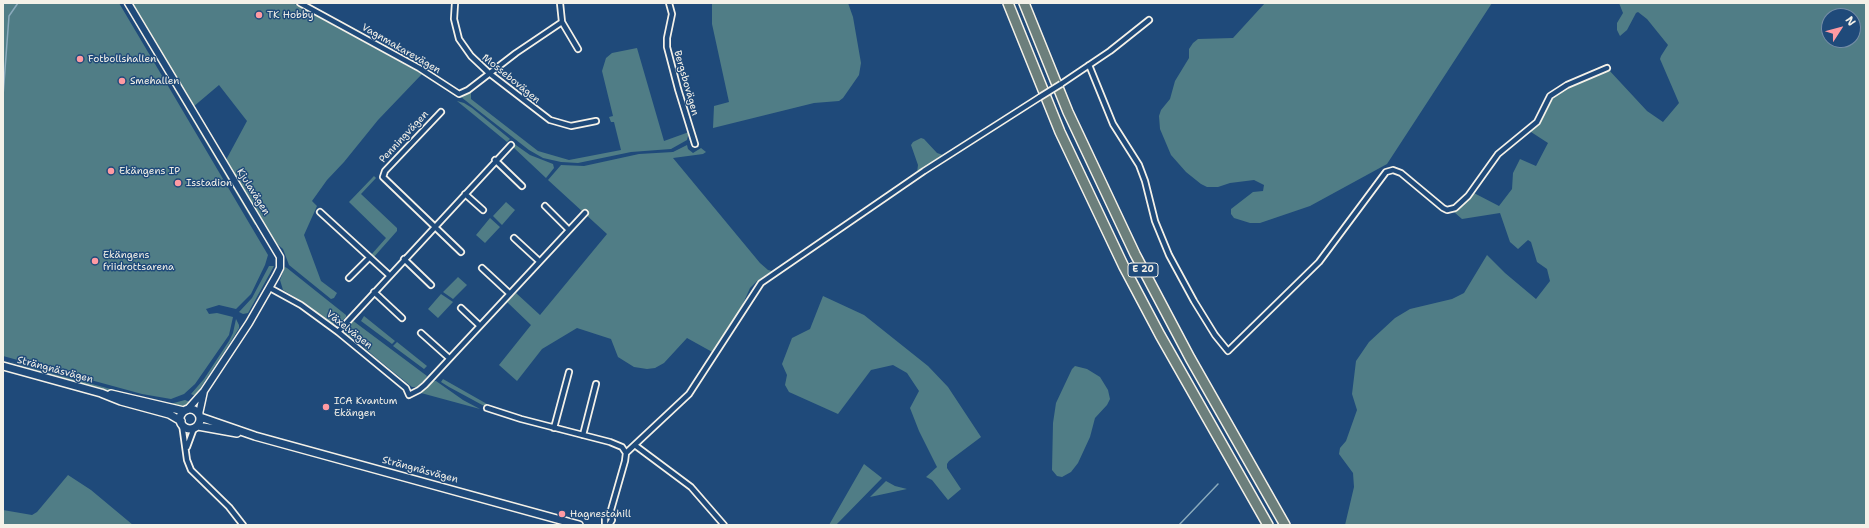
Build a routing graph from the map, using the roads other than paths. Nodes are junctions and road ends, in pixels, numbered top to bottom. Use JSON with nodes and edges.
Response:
{"nodes":[{"id":1,"x":128,"y":3,"type":"edge"},
{"id":2,"x":300,"y":3,"type":"edge"},
{"id":3,"x":455,"y":3,"type":"edge"},
{"id":4,"x":560,"y":3,"type":"edge"},
{"id":5,"x":669,"y":3,"type":"edge"},
{"id":6,"x":1008,"y":3,"type":"edge"},
{"id":7,"x":1024,"y":3,"type":"edge"},
{"id":8,"x":1148,"y":20,"type":"dead end"},
{"id":9,"x":562,"y":22,"type":"junction"},
{"id":10,"x":578,"y":50,"type":"dead end"},
{"id":11,"x":1089,"y":65,"type":"junction"},
{"id":12,"x":1607,"y":68,"type":"dead end"},
{"id":13,"x":489,"y":73,"type":"junction"},
{"id":14,"x":441,"y":112,"type":"dead end"},
{"id":15,"x":596,"y":121,"type":"dead end"},
{"id":16,"x":695,"y":144,"type":"dead end"},
{"id":17,"x":511,"y":145,"type":"dead end"},
{"id":18,"x":495,"y":160,"type":"junction"},
{"id":19,"x":522,"y":186,"type":"dead end"},
{"id":20,"x":465,"y":194,"type":"junction"},
{"id":21,"x":545,"y":206,"type":"dead end"},
{"id":22,"x":483,"y":210,"type":"dead end"},
{"id":23,"x":320,"y":212,"type":"dead end"},
{"id":24,"x":585,"y":213,"type":"dead end"},
{"id":25,"x":434,"y":226,"type":"junction"},
{"id":26,"x":568,"y":229,"type":"junction"},
{"id":27,"x":514,"y":238,"type":"dead end"},
{"id":28,"x":461,"y":252,"type":"dead end"},
{"id":29,"x":368,"y":258,"type":"junction"},
{"id":30,"x":404,"y":259,"type":"junction"},
{"id":31,"x":539,"y":261,"type":"junction"},
{"id":32,"x":482,"y":268,"type":"dead end"},
{"id":33,"x":388,"y":275,"type":"junction"},
{"id":34,"x":349,"y":278,"type":"dead end"},
{"id":35,"x":431,"y":285,"type":"dead end"},
{"id":36,"x":270,"y":288,"type":"junction"},
{"id":37,"x":374,"y":292,"type":"junction"},
{"id":38,"x":509,"y":293,"type":"junction"},
{"id":39,"x":461,"y":308,"type":"dead end"},
{"id":40,"x":402,"y":318,"type":"dead end"},
{"id":41,"x":479,"y":325,"type":"junction"},
{"id":42,"x":338,"y":332,"type":"junction"},
{"id":43,"x":421,"y":333,"type":"dead end"},
{"id":44,"x":449,"y":358,"type":"junction"},
{"id":45,"x":3,"y":366,"type":"edge"},
{"id":46,"x":569,"y":372,"type":"dead end"},
{"id":47,"x":596,"y":384,"type":"dead end"},
{"id":48,"x":204,"y":391,"type":"junction"},
{"id":49,"x":101,"y":393,"type":"junction"},
{"id":50,"x":487,"y":408,"type":"dead end"},
{"id":51,"x":186,"y":410,"type":"junction"},
{"id":52,"x":200,"y":416,"type":"junction"},
{"id":53,"x":181,"y":422,"type":"junction"},
{"id":54,"x":196,"y":427,"type":"junction"},
{"id":55,"x":554,"y":428,"type":"junction"},
{"id":56,"x":583,"y":435,"type":"junction"},
{"id":57,"x":255,"y":436,"type":"junction"},
{"id":58,"x":636,"y":446,"type":"junction"},
{"id":59,"x":186,"y":450,"type":"junction"},
{"id":60,"x":626,"y":453,"type":"junction"},
{"id":61,"x":611,"y":510,"type":"junction"},
{"id":62,"x":243,"y":525,"type":"edge"},
{"id":63,"x":579,"y":525,"type":"edge"},
{"id":64,"x":604,"y":525,"type":"edge"},
{"id":65,"x":609,"y":525,"type":"edge"},
{"id":66,"x":724,"y":525,"type":"edge"},
{"id":67,"x":1268,"y":525,"type":"edge"},
{"id":68,"x":1285,"y":525,"type":"edge"}],
"edges":[{"from":1,"to":36,"type":"street","name":"Kjulavägen"},
{"from":2,"to":13,"type":"street","name":"Vagnmakarevägen"},
{"from":3,"to":13,"type":"street","name":"Mossebovägen"},
{"from":4,"to":9,"type":"street"},
{"from":5,"to":16,"type":"street","name":"Bergsbovägen"},
{"from":6,"to":67,"type":"highway","number":"E 20"},
{"from":7,"to":68,"type":"highway","number":"E 20"},
{"from":8,"to":11,"type":"street"},
{"from":9,"to":10,"type":"street"},
{"from":9,"to":13,"type":"street","name":"Vagnmakarevägen"},
{"from":11,"to":12,"type":"street"},
{"from":11,"to":58,"type":"street","bridge":true},
{"from":13,"to":15,"type":"street","name":"Mossebovägen"},
{"from":14,"to":25,"type":"street","name":"Penningvägen"},
{"from":17,"to":18,"type":"street"},
{"from":18,"to":19,"type":"street"},
{"from":18,"to":20,"type":"street"},
{"from":20,"to":22,"type":"street"},
{"from":20,"to":25,"type":"street"},
{"from":21,"to":26,"type":"street"},
{"from":23,"to":29,"type":"street"},
{"from":24,"to":26,"type":"street"},
{"from":25,"to":28,"type":"street"},
{"from":25,"to":30,"type":"street"},
{"from":26,"to":31,"type":"street"},
{"from":27,"to":31,"type":"street"},
{"from":29,"to":33,"type":"street"},
{"from":29,"to":34,"type":"street"},
{"from":30,"to":33,"type":"street"},
{"from":30,"to":35,"type":"street"},
{"from":31,"to":38,"type":"street"},
{"from":32,"to":38,"type":"street"},
{"from":33,"to":37,"type":"street"},
{"from":36,"to":42,"type":"street","name":"Växelvägen"},
{"from":36,"to":48,"type":"street","name":"Kjulavägen"},
{"from":37,"to":40,"type":"street"},
{"from":37,"to":42,"type":"street"},
{"from":38,"to":41,"type":"street"},
{"from":39,"to":41,"type":"street"},
{"from":41,"to":44,"type":"street"},
{"from":42,"to":44,"type":"street","name":"Växelvägen"},
{"from":43,"to":44,"type":"street"},
{"from":45,"to":49,"type":"main road","name":"Strängnäsvägen"},
{"from":46,"to":55,"type":"street"},
{"from":47,"to":56,"type":"street"},
{"from":48,"to":51,"type":"street","name":"Kjulavägen"},
{"from":48,"to":52,"type":"street","name":"Kjulavägen"},
{"from":49,"to":51,"type":"main road","name":"Strängnäsvägen"},
{"from":49,"to":53,"type":"main road","name":"Strängnäsvägen"},
{"from":50,"to":55,"type":"street"},
{"from":51,"to":52,"type":"main road"},
{"from":51,"to":53,"type":"main road"},
{"from":52,"to":54,"type":"main road"},
{"from":52,"to":57,"type":"main road","name":"Strängnäsvägen"},
{"from":53,"to":54,"type":"main road"},
{"from":53,"to":59,"type":"street"},
{"from":54,"to":57,"type":"main road","name":"Strängnäsvägen"},
{"from":54,"to":59,"type":"street"},
{"from":55,"to":56,"type":"street"},
{"from":56,"to":60,"type":"street"},
{"from":57,"to":63,"type":"main road","name":"Strängnäsvägen"},
{"from":58,"to":60,"type":"street"},
{"from":58,"to":66,"type":"street"},
{"from":59,"to":62,"type":"street"},
{"from":60,"to":61,"type":"street"},
{"from":61,"to":64,"type":"street"},
{"from":61,"to":65,"type":"street"}]}
